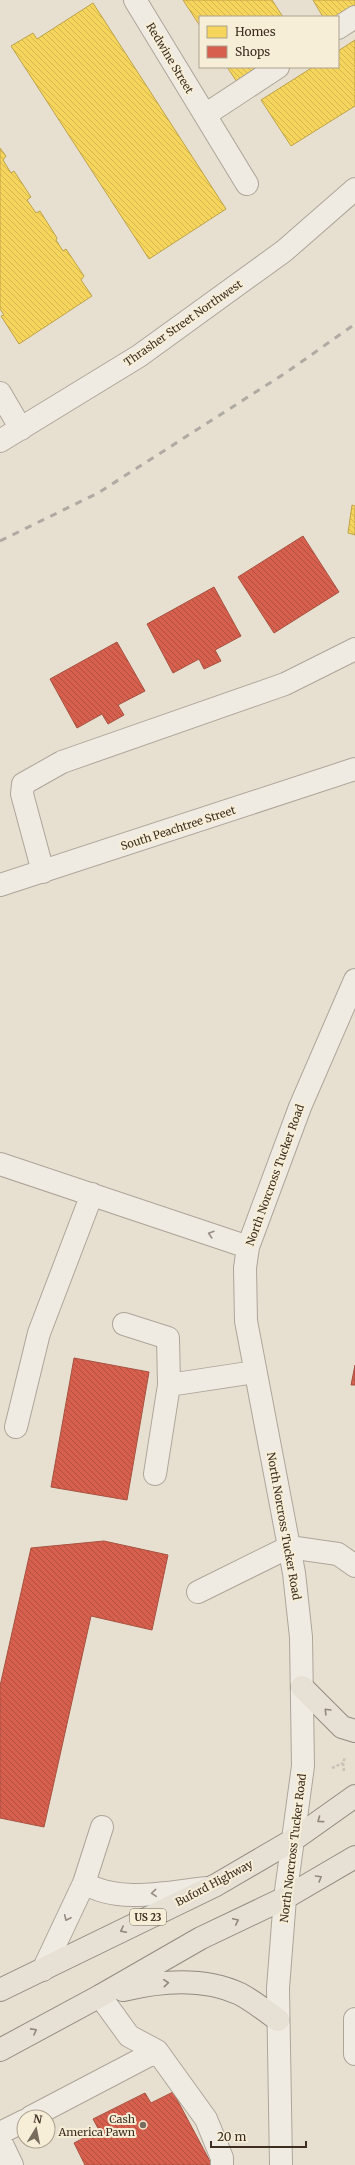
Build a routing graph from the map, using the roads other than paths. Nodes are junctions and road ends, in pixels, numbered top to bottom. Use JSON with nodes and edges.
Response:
{"nodes":[{"id":1,"x":135,"y":0,"type":"edge"},
{"id":2,"x":355,"y":17,"type":"edge"},
{"id":3,"x":339,"y":27,"type":"edge"},
{"id":4,"x":276,"y":68,"type":"edge"},
{"id":5,"x":205,"y":115,"type":"junction"},
{"id":6,"x":247,"y":184,"type":"dead end"},
{"id":7,"x":355,"y":189,"type":"edge"},
{"id":8,"x":0,"y":393,"type":"edge"},
{"id":9,"x":21,"y":429,"type":"junction"},
{"id":10,"x":0,"y":441,"type":"edge"},
{"id":11,"x":355,"y":649,"type":"edge"},
{"id":12,"x":355,"y":769,"type":"edge"},
{"id":13,"x":43,"y":872,"type":"junction"},
{"id":14,"x":0,"y":885,"type":"edge"},
{"id":15,"x":354,"y":984,"type":"edge"},
{"id":16,"x":0,"y":1164,"type":"edge"},
{"id":17,"x":92,"y":1194,"type":"junction"},
{"id":18,"x":248,"y":1247,"type":"junction"},
{"id":19,"x":124,"y":1324,"type":"dead end"},
{"id":20,"x":255,"y":1372,"type":"junction"},
{"id":21,"x":169,"y":1385,"type":"junction"},
{"id":22,"x":16,"y":1427,"type":"dead end"},
{"id":23,"x":155,"y":1474,"type":"dead end"},
{"id":24,"x":290,"y":1547,"type":"junction"},
{"id":25,"x":355,"y":1566,"type":"edge"},
{"id":26,"x":198,"y":1592,"type":"dead end"},
{"id":27,"x":302,"y":1687,"type":"junction"},
{"id":28,"x":355,"y":1731,"type":"edge"},
{"id":29,"x":355,"y":1796,"type":"edge"},
{"id":30,"x":102,"y":1827,"type":"dead end"},
{"id":31,"x":293,"y":1840,"type":"junction"},
{"id":32,"x":355,"y":1857,"type":"edge"},
{"id":33,"x":84,"y":1883,"type":"junction"},
{"id":34,"x":207,"y":1888,"type":"junction"},
{"id":35,"x":285,"y":1898,"type":"junction"},
{"id":36,"x":43,"y":1970,"type":"junction"},
{"id":37,"x":0,"y":1990,"type":"edge"},
{"id":38,"x":100,"y":1996,"type":"junction"},
{"id":39,"x":355,"y":2019,"type":"edge"},
{"id":40,"x":278,"y":2020,"type":"junction"},
{"id":41,"x":0,"y":2050,"type":"edge"},
{"id":42,"x":157,"y":2051,"type":"junction"},
{"id":43,"x":355,"y":2054,"type":"edge"},
{"id":44,"x":46,"y":2109,"type":"edge"},
{"id":45,"x":16,"y":2125,"type":"edge"},
{"id":46,"x":0,"y":2133,"type":"edge"},
{"id":47,"x":0,"y":2140,"type":"edge"},
{"id":48,"x":12,"y":2165,"type":"edge"},
{"id":49,"x":222,"y":2165,"type":"edge"},
{"id":50,"x":281,"y":2165,"type":"edge"}],
"edges":[{"from":1,"to":5,"type":"street","name":"Redwine Street"},
{"from":2,"to":3,"type":"street"},
{"from":4,"to":5,"type":"street"},
{"from":5,"to":6,"type":"street","name":"Redwine Street"},
{"from":7,"to":9,"type":"street","name":"Thrasher Street Northwest"},
{"from":8,"to":9,"type":"street"},
{"from":9,"to":10,"type":"street","name":"Thrasher Street Northwest"},
{"from":11,"to":13,"type":"street"},
{"from":12,"to":13,"type":"street","name":"South Peachtree Street"},
{"from":13,"to":14,"type":"street","name":"South Peachtree Street"},
{"from":15,"to":18,"type":"street","name":"North Norcross Tucker Road"},
{"from":16,"to":17,"type":"street"},
{"from":18,"to":17,"type":"street","one_way":true},
{"from":17,"to":22,"type":"street"},
{"from":18,"to":20,"type":"street","name":"North Norcross Tucker Road"},
{"from":19,"to":21,"type":"street"},
{"from":20,"to":21,"type":"street"},
{"from":20,"to":24,"type":"street","name":"North Norcross Tucker Road"},
{"from":21,"to":23,"type":"street"},
{"from":24,"to":25,"type":"street"},
{"from":24,"to":26,"type":"street"},
{"from":24,"to":27,"type":"street","name":"North Norcross Tucker Road"},
{"from":28,"to":27,"type":"main road","one_way":true},
{"from":27,"to":31,"type":"street","name":"North Norcross Tucker Road"},
{"from":29,"to":31,"type":"main road","name":"Buford Highway","number":"US 23","one_way":true},
{"from":30,"to":33,"type":"street"},
{"from":31,"to":34,"type":"main road","name":"Buford Highway","number":"US 23"},
{"from":31,"to":35,"type":"street","name":"North Norcross Tucker Road"},
{"from":35,"to":32,"type":"main road","one_way":true},
{"from":34,"to":33,"type":"street","one_way":true},
{"from":33,"to":36,"type":"street","one_way":true},
{"from":34,"to":36,"type":"main road","name":"Buford Highway","number":"US 23","one_way":true},
{"from":38,"to":35,"type":"main road","one_way":true},
{"from":35,"to":40,"type":"street","name":"North Norcross Tucker Road"},
{"from":36,"to":37,"type":"main road","name":"Buford Highway","number":"US 23"},
{"from":38,"to":40,"type":"main road","one_way":true},
{"from":41,"to":38,"type":"main road","one_way":true},
{"from":38,"to":42,"type":"street"},
{"from":39,"to":43,"type":"street"},
{"from":40,"to":50,"type":"street","name":"North Norcross Tucker Road"},
{"from":42,"to":44,"type":"street"},
{"from":42,"to":49,"type":"street"},
{"from":45,"to":46,"type":"street"},
{"from":47,"to":48,"type":"street"}]}
